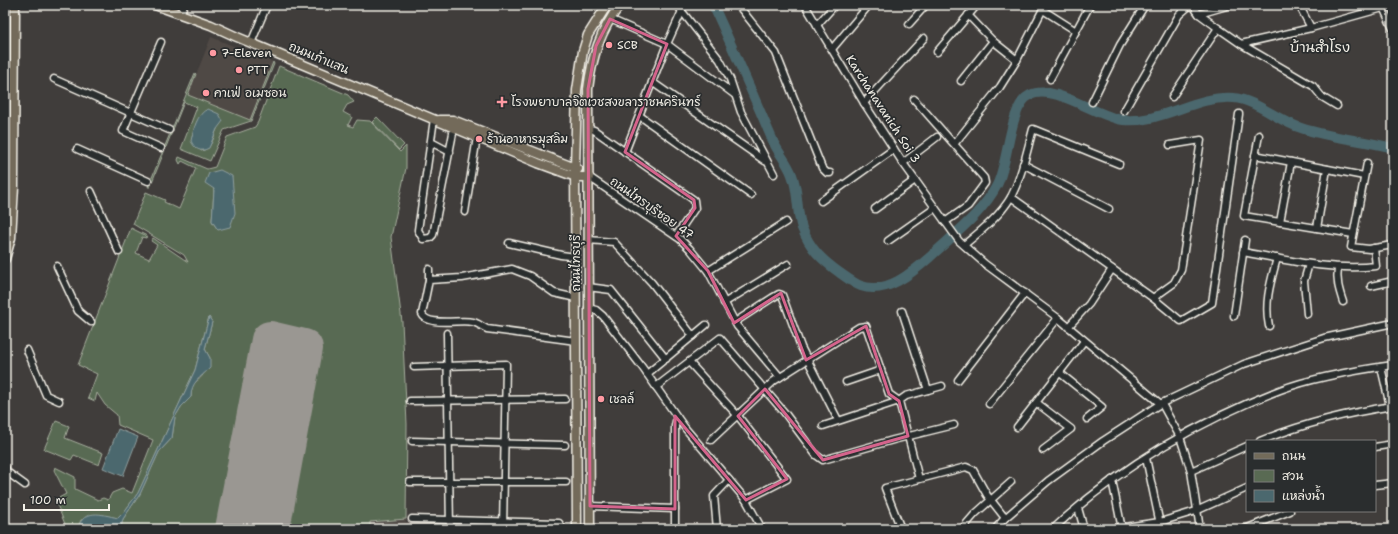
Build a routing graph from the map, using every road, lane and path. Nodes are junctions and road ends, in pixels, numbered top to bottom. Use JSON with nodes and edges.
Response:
{"nodes":[{"id":1,"x":15,"y":5,"type":"edge"},
{"id":2,"x":19,"y":5,"type":"edge"},
{"id":3,"x":155,"y":5,"type":"edge"},
{"id":4,"x":164,"y":5,"type":"edge"},
{"id":5,"x":184,"y":5,"type":"edge"},
{"id":6,"x":268,"y":5,"type":"edge"},
{"id":7,"x":607,"y":5,"type":"edge"},
{"id":8,"x":620,"y":5,"type":"edge"},
{"id":9,"x":677,"y":5,"type":"edge"},
{"id":10,"x":738,"y":5,"type":"edge"},
{"id":11,"x":805,"y":5,"type":"edge"},
{"id":12,"x":835,"y":5,"type":"edge"},
{"id":13,"x":868,"y":5,"type":"edge"},
{"id":14,"x":926,"y":5,"type":"edge"},
{"id":15,"x":977,"y":5,"type":"edge"},
{"id":16,"x":1090,"y":5,"type":"edge"},
{"id":17,"x":1146,"y":5,"type":"edge"},
{"id":18,"x":1196,"y":5,"type":"edge"},
{"id":19,"x":1230,"y":5,"type":"edge"},
{"id":20,"x":1299,"y":5,"type":"edge"},
{"id":21,"x":1382,"y":6,"type":"edge"},
{"id":22,"x":1044,"y":8,"type":"edge"},
{"id":23,"x":682,"y":11,"type":"junction"},
{"id":24,"x":177,"y":13,"type":"junction"},
{"id":25,"x":1198,"y":14,"type":"junction"},
{"id":26,"x":968,"y":15,"type":"junction"},
{"id":27,"x":610,"y":19,"type":"junction"},
{"id":28,"x":909,"y":24,"type":"dead end"},
{"id":29,"x":817,"y":25,"type":"junction"},
{"id":30,"x":1218,"y":28,"type":"junction"},
{"id":31,"x":1311,"y":28,"type":"junction"},
{"id":32,"x":1393,"y":29,"type":"edge"},
{"id":33,"x":1076,"y":31,"type":"junction"},
{"id":34,"x":924,"y":38,"type":"dead end"},
{"id":35,"x":993,"y":41,"type":"junction"},
{"id":36,"x":161,"y":42,"type":"dead end"},
{"id":37,"x":252,"y":43,"type":"junction"},
{"id":38,"x":667,"y":44,"type":"junction"},
{"id":39,"x":1241,"y":44,"type":"junction"},
{"id":40,"x":832,"y":49,"type":"junction"},
{"id":41,"x":937,"y":52,"type":"dead end"},
{"id":42,"x":1017,"y":60,"type":"junction"},
{"id":43,"x":54,"y":79,"type":"dead end"},
{"id":44,"x":1050,"y":79,"type":"dead end"},
{"id":45,"x":961,"y":81,"type":"dead end"},
{"id":46,"x":652,"y":82,"type":"junction"},
{"id":47,"x":735,"y":95,"type":"junction"},
{"id":48,"x":1172,"y":97,"type":"dead end"},
{"id":49,"x":914,"y":99,"type":"dead end"},
{"id":50,"x":15,"y":100,"type":"junction"},
{"id":51,"x":1092,"y":102,"type":"dead end"},
{"id":52,"x":864,"y":103,"type":"junction"},
{"id":53,"x":1337,"y":106,"type":"dead end"},
{"id":54,"x":1124,"y":111,"type":"dead end"},
{"id":55,"x":130,"y":112,"type":"junction"},
{"id":56,"x":1239,"y":114,"type":"dead end"},
{"id":57,"x":640,"y":116,"type":"junction"},
{"id":58,"x":434,"y":119,"type":"junction"},
{"id":59,"x":454,"y":128,"type":"junction"},
{"id":60,"x":588,"y":128,"type":"junction"},
{"id":61,"x":169,"y":130,"type":"dead end"},
{"id":62,"x":1259,"y":136,"type":"dead end"},
{"id":63,"x":477,"y":137,"type":"junction"},
{"id":64,"x":937,"y":137,"type":"dead end"},
{"id":65,"x":431,"y":142,"type":"junction"},
{"id":66,"x":954,"y":143,"type":"junction"},
{"id":67,"x":1170,"y":144,"type":"dead end"},
{"id":68,"x":161,"y":148,"type":"dead end"},
{"id":69,"x":77,"y":149,"type":"dead end"},
{"id":70,"x":894,"y":149,"type":"junction"},
{"id":71,"x":450,"y":152,"type":"junction"},
{"id":72,"x":625,"y":152,"type":"junction"},
{"id":73,"x":1255,"y":156,"type":"junction"},
{"id":74,"x":767,"y":162,"type":"junction"},
{"id":75,"x":1291,"y":162,"type":"junction"},
{"id":76,"x":903,"y":163,"type":"junction"},
{"id":77,"x":1367,"y":163,"type":"dead end"},
{"id":78,"x":1023,"y":164,"type":"junction"},
{"id":79,"x":1119,"y":164,"type":"dead end"},
{"id":80,"x":575,"y":167,"type":"junction"},
{"id":81,"x":1327,"y":169,"type":"junction"},
{"id":82,"x":830,"y":172,"type":"dead end"},
{"id":83,"x":774,"y":174,"type":"dead end"},
{"id":84,"x":1364,"y":176,"type":"junction"},
{"id":85,"x":576,"y":177,"type":"junction"},
{"id":86,"x":589,"y":177,"type":"junction"},
{"id":87,"x":915,"y":180,"type":"junction"},
{"id":88,"x":148,"y":181,"type":"dead end"},
{"id":89,"x":91,"y":191,"type":"dead end"},
{"id":90,"x":751,"y":195,"type":"dead end"},
{"id":91,"x":1011,"y":197,"type":"junction"},
{"id":92,"x":821,"y":201,"type":"dead end"},
{"id":93,"x":935,"y":208,"type":"junction"},
{"id":94,"x":875,"y":209,"type":"dead end"},
{"id":95,"x":1109,"y":209,"type":"dead end"},
{"id":96,"x":465,"y":212,"type":"dead end"},
{"id":97,"x":786,"y":222,"type":"dead end"},
{"id":98,"x":945,"y":222,"type":"junction"},
{"id":99,"x":1280,"y":222,"type":"junction"},
{"id":100,"x":1317,"y":228,"type":"junction"},
{"id":101,"x":1353,"y":234,"type":"junction"},
{"id":102,"x":676,"y":236,"type":"junction"},
{"id":103,"x":588,"y":240,"type":"junction"},
{"id":104,"x":1245,"y":240,"type":"dead end"},
{"id":105,"x":888,"y":241,"type":"dead end"},
{"id":106,"x":509,"y":243,"type":"dead end"},
{"id":107,"x":961,"y":243,"type":"junction"},
{"id":108,"x":1393,"y":245,"type":"edge"},
{"id":109,"x":1374,"y":248,"type":"junction"},
{"id":110,"x":119,"y":252,"type":"dead end"},
{"id":111,"x":1243,"y":252,"type":"junction"},
{"id":112,"x":576,"y":257,"type":"junction"},
{"id":113,"x":1277,"y":258,"type":"junction"},
{"id":114,"x":5,"y":259,"type":"edge"},
{"id":115,"x":788,"y":264,"type":"dead end"},
{"id":116,"x":1309,"y":264,"type":"junction"},
{"id":117,"x":57,"y":266,"type":"dead end"},
{"id":118,"x":1338,"y":268,"type":"junction"},
{"id":119,"x":429,"y":269,"type":"dead end"},
{"id":120,"x":1112,"y":269,"type":"junction"},
{"id":121,"x":708,"y":271,"type":"junction"},
{"id":122,"x":429,"y":280,"type":"junction"},
{"id":123,"x":1393,"y":281,"type":"edge"},
{"id":124,"x":1371,"y":286,"type":"dead end"},
{"id":125,"x":588,"y":287,"type":"junction"},
{"id":126,"x":1025,"y":293,"type":"junction"},
{"id":127,"x":576,"y":298,"type":"junction"},
{"id":128,"x":1153,"y":298,"type":"junction"},
{"id":129,"x":1343,"y":302,"type":"dead end"},
{"id":130,"x":724,"y":303,"type":"junction"},
{"id":131,"x":588,"y":308,"type":"junction"},
{"id":132,"x":902,"y":311,"type":"dead end"},
{"id":133,"x":1307,"y":314,"type":"dead end"},
{"id":134,"x":1234,"y":316,"type":"dead end"},
{"id":135,"x":1058,"y":318,"type":"junction"},
{"id":136,"x":91,"y":322,"type":"dead end"},
{"id":137,"x":735,"y":322,"type":"junction"},
{"id":138,"x":1393,"y":323,"type":"edge"},
{"id":139,"x":706,"y":325,"type":"dead end"},
{"id":140,"x":1269,"y":326,"type":"dead end"},
{"id":141,"x":1068,"y":327,"type":"junction"},
{"id":142,"x":447,"y":333,"type":"dead end"},
{"id":143,"x":692,"y":336,"type":"junction"},
{"id":144,"x":576,"y":341,"type":"junction"},
{"id":145,"x":1084,"y":341,"type":"junction"},
{"id":146,"x":27,"y":350,"type":"dead end"},
{"id":147,"x":666,"y":359,"type":"junction"},
{"id":148,"x":806,"y":360,"type":"junction"},
{"id":149,"x":689,"y":362,"type":"junction"},
{"id":150,"x":448,"y":365,"type":"junction"},
{"id":151,"x":1393,"y":365,"type":"edge"},
{"id":152,"x":414,"y":367,"type":"dead end"},
{"id":153,"x":1381,"y":367,"type":"junction"},
{"id":154,"x":881,"y":370,"type":"junction"},
{"id":155,"x":1060,"y":373,"type":"junction"},
{"id":156,"x":647,"y":374,"type":"junction"},
{"id":157,"x":780,"y":377,"type":"junction"},
{"id":158,"x":958,"y":380,"type":"dead end"},
{"id":159,"x":846,"y":382,"type":"dead end"},
{"id":160,"x":942,"y":386,"type":"dead end"},
{"id":161,"x":656,"y":387,"type":"junction"},
{"id":162,"x":765,"y":389,"type":"junction"},
{"id":163,"x":928,"y":390,"type":"junction"},
{"id":164,"x":565,"y":400,"type":"dead end"},
{"id":165,"x":899,"y":400,"type":"junction"},
{"id":166,"x":59,"y":401,"type":"dead end"},
{"id":167,"x":410,"y":401,"type":"dead end"},
{"id":168,"x":449,"y":401,"type":"junction"},
{"id":169,"x":505,"y":401,"type":"junction"},
{"id":170,"x":1036,"y":403,"type":"junction"},
{"id":171,"x":989,"y":404,"type":"dead end"},
{"id":172,"x":1160,"y":404,"type":"junction"},
{"id":173,"x":1392,"y":406,"type":"edge"},
{"id":174,"x":738,"y":416,"type":"junction"},
{"id":175,"x":678,"y":417,"type":"junction"},
{"id":176,"x":1088,"y":418,"type":"dead end"},
{"id":177,"x":838,"y":420,"type":"junction"},
{"id":178,"x":954,"y":425,"type":"dead end"},
{"id":179,"x":823,"y":426,"type":"dead end"},
{"id":180,"x":1017,"y":427,"type":"dead end"},
{"id":181,"x":908,"y":436,"type":"junction"},
{"id":182,"x":1180,"y":437,"type":"junction"},
{"id":183,"x":711,"y":440,"type":"dead end"},
{"id":184,"x":1263,"y":440,"type":"edge"},
{"id":185,"x":412,"y":441,"type":"dead end"},
{"id":186,"x":450,"y":442,"type":"junction"},
{"id":187,"x":504,"y":444,"type":"junction"},
{"id":188,"x":1393,"y":444,"type":"edge"},
{"id":189,"x":565,"y":445,"type":"dead end"},
{"id":190,"x":1246,"y":446,"type":"edge"},
{"id":191,"x":1376,"y":447,"type":"edge"},
{"id":192,"x":1044,"y":450,"type":"dead end"},
{"id":193,"x":1146,"y":458,"type":"junction"},
{"id":194,"x":5,"y":467,"type":"edge"},
{"id":195,"x":1191,"y":471,"type":"junction"},
{"id":196,"x":919,"y":479,"type":"junction"},
{"id":197,"x":729,"y":480,"type":"junction"},
{"id":198,"x":1112,"y":480,"type":"junction"},
{"id":199,"x":450,"y":481,"type":"junction"},
{"id":200,"x":410,"y":482,"type":"dead end"},
{"id":201,"x":504,"y":482,"type":"junction"},
{"id":202,"x":566,"y":482,"type":"dead end"},
{"id":203,"x":1011,"y":482,"type":"dead end"},
{"id":204,"x":1393,"y":483,"type":"edge"},
{"id":205,"x":25,"y":485,"type":"dead end"},
{"id":206,"x":1376,"y":485,"type":"edge"},
{"id":207,"x":1246,"y":488,"type":"edge"},
{"id":208,"x":746,"y":500,"type":"junction"},
{"id":209,"x":991,"y":500,"type":"junction"},
{"id":210,"x":590,"y":506,"type":"junction"},
{"id":211,"x":1078,"y":508,"type":"junction"},
{"id":212,"x":675,"y":509,"type":"junction"},
{"id":213,"x":1196,"y":512,"type":"junction"},
{"id":214,"x":1288,"y":512,"type":"edge"},
{"id":215,"x":1005,"y":518,"type":"junction"},
{"id":216,"x":412,"y":519,"type":"dead end"},
{"id":217,"x":450,"y":521,"type":"junction"},
{"id":218,"x":503,"y":526,"type":"edge"},
{"id":219,"x":1160,"y":526,"type":"edge"},
{"id":220,"x":1122,"y":528,"type":"edge"},
{"id":221,"x":450,"y":529,"type":"edge"},
{"id":222,"x":563,"y":529,"type":"edge"},
{"id":223,"x":577,"y":529,"type":"edge"},
{"id":224,"x":590,"y":529,"type":"edge"},
{"id":225,"x":675,"y":529,"type":"edge"},
{"id":226,"x":717,"y":529,"type":"edge"},
{"id":227,"x":762,"y":529,"type":"edge"},
{"id":228,"x":901,"y":529,"type":"edge"},
{"id":229,"x":962,"y":529,"type":"edge"},
{"id":230,"x":995,"y":529,"type":"edge"},
{"id":231,"x":1053,"y":529,"type":"edge"},
{"id":232,"x":1084,"y":529,"type":"edge"},
{"id":233,"x":1111,"y":529,"type":"edge"},
{"id":234,"x":1200,"y":529,"type":"edge"},
{"id":235,"x":1245,"y":529,"type":"edge"}],
"edges":[{"from":1,"to":50,"type":"main road"},
{"from":2,"to":50,"type":"main road"},
{"from":3,"to":24,"type":"main road","name":"ถนนเก้าแสน"},
{"from":4,"to":24,"type":"main road","name":"ถนนเก้าแสน"},
{"from":5,"to":24,"type":"street"},
{"from":6,"to":37,"type":"street"},
{"from":7,"to":80,"type":"main road","name":"ถนนไทรบุรี"},
{"from":8,"to":27,"type":"main road","name":"ถนนไทรบุรี"},
{"from":9,"to":23,"type":"street"},
{"from":10,"to":82,"type":"street"},
{"from":11,"to":29,"type":"street","name":"Karchanavanich Soi 3"},
{"from":12,"to":29,"type":"street"},
{"from":13,"to":40,"type":"street"},
{"from":14,"to":28,"type":"street"},
{"from":15,"to":26,"type":"street"},
{"from":16,"to":33,"type":"street"},
{"from":17,"to":51,"type":"street"},
{"from":18,"to":25,"type":"street"},
{"from":18,"to":54,"type":"street"},
{"from":19,"to":25,"type":"street"},
{"from":20,"to":31,"type":"street"},
{"from":21,"to":31,"type":"street"},
{"from":21,"to":32,"type":"street"},
{"from":22,"to":33,"type":"street"},
{"from":22,"to":42,"type":"street"},
{"from":23,"to":38,"type":"street"},
{"from":23,"to":47,"type":"street"},
{"from":24,"to":37,"type":"main road","name":"ถนนเก้าแสน"},
{"from":25,"to":30,"type":"street"},
{"from":26,"to":35,"type":"street"},
{"from":26,"to":41,"type":"street"},
{"from":27,"to":38,"type":"street"},
{"from":27,"to":60,"type":"main road","name":"ถนนไทรบุรี"},
{"from":29,"to":40,"type":"street","name":"Karchanavanich Soi 3"},
{"from":30,"to":39,"type":"street"},
{"from":30,"to":48,"type":"street"},
{"from":31,"to":39,"type":"street"},
{"from":33,"to":44,"type":"street"},
{"from":34,"to":52,"type":"street"},
{"from":35,"to":42,"type":"street"},
{"from":35,"to":45,"type":"street"},
{"from":36,"to":55,"type":"street"},
{"from":37,"to":58,"type":"main road","name":"ถนนเก้าแสน"},
{"from":38,"to":46,"type":"street"},
{"from":38,"to":47,"type":"street"},
{"from":39,"to":53,"type":"street"},
{"from":40,"to":52,"type":"street","name":"Karchanavanich Soi 3"},
{"from":42,"to":66,"type":"street"},
{"from":43,"to":55,"type":"street"},
{"from":46,"to":57,"type":"street"},
{"from":46,"to":74,"type":"street"},
{"from":47,"to":74,"type":"street"},
{"from":49,"to":66,"type":"street"},
{"from":50,"to":114,"type":"main road"},
{"from":52,"to":70,"type":"street","name":"Karchanavanich Soi 3"},
{"from":55,"to":61,"type":"street"},
{"from":55,"to":68,"type":"street"},
{"from":56,"to":128,"type":"street"},
{"from":57,"to":72,"type":"street"},
{"from":57,"to":90,"type":"street"},
{"from":58,"to":59,"type":"main road","name":"ถนนเก้าแสน"},
{"from":58,"to":65,"type":"street"},
{"from":58,"to":80,"type":"main road","name":"ถนนเก้าแสน"},
{"from":59,"to":63,"type":"main road","name":"ถนนเก้าแสน"},
{"from":59,"to":71,"type":"street"},
{"from":60,"to":72,"type":"street"},
{"from":60,"to":86,"type":"main road","name":"ถนนไทรบุรี"},
{"from":62,"to":73,"type":"street"},
{"from":63,"to":85,"type":"main road","name":"ถนนเก้าแสน"},
{"from":63,"to":96,"type":"street"},
{"from":64,"to":76,"type":"street"},
{"from":65,"to":71,"type":"street"},
{"from":65,"to":71,"type":"street"},
{"from":66,"to":98,"type":"street"},
{"from":67,"to":128,"type":"street"},
{"from":69,"to":88,"type":"street"},
{"from":70,"to":76,"type":"street","name":"Karchanavanich Soi 3"},
{"from":70,"to":92,"type":"street"},
{"from":72,"to":102,"type":"street"},
{"from":73,"to":75,"type":"street"},
{"from":73,"to":99,"type":"street"},
{"from":74,"to":83,"type":"street"},
{"from":75,"to":81,"type":"street"},
{"from":75,"to":99,"type":"street"},
{"from":76,"to":87,"type":"street","name":"Karchanavanich Soi 3"},
{"from":77,"to":84,"type":"street"},
{"from":78,"to":79,"type":"street"},
{"from":78,"to":91,"type":"street"},
{"from":78,"to":95,"type":"street"},
{"from":80,"to":85,"type":"main road","name":"ถนนไทรบุรี"},
{"from":80,"to":86,"type":"main road","name":"ถนนเก้าแสน"},
{"from":81,"to":84,"type":"street"},
{"from":81,"to":100,"type":"street"},
{"from":84,"to":101,"type":"street"},
{"from":85,"to":86,"type":"main road"},
{"from":85,"to":112,"type":"main road","name":"ถนนไทรบุรี"},
{"from":86,"to":102,"type":"street","name":"ถนนไทรบุรีซอย 47"},
{"from":86,"to":103,"type":"main road","name":"ถนนไทรบุรี"},
{"from":87,"to":93,"type":"street","name":"Karchanavanich Soi 3"},
{"from":87,"to":94,"type":"street"},
{"from":89,"to":110,"type":"street"},
{"from":91,"to":107,"type":"street"},
{"from":91,"to":120,"type":"street"},
{"from":93,"to":98,"type":"street","name":"Karchanavanich Soi 3"},
{"from":93,"to":105,"type":"street"},
{"from":97,"to":121,"type":"street"},
{"from":98,"to":107,"type":"street","name":"Karchanavanich Soi 3"},
{"from":99,"to":100,"type":"street"},
{"from":100,"to":101,"type":"street"},
{"from":101,"to":109,"type":"street"},
{"from":102,"to":121,"type":"street","name":"ถนนไทรบุรีซอย 47"},
{"from":103,"to":125,"type":"main road","name":"ถนนไทรบุรี"},
{"from":103,"to":143,"type":"street"},
{"from":104,"to":111,"type":"street"},
{"from":106,"to":112,"type":"street"},
{"from":107,"to":126,"type":"street","name":"Karchanavanich Soi 3"},
{"from":108,"to":109,"type":"street"},
{"from":109,"to":118,"type":"street"},
{"from":111,"to":113,"type":"street"},
{"from":111,"to":134,"type":"street"},
{"from":112,"to":127,"type":"main road","name":"ถนนไทรบุรี"},
{"from":113,"to":116,"type":"street"},
{"from":113,"to":140,"type":"street"},
{"from":115,"to":130,"type":"street"},
{"from":116,"to":118,"type":"street"},
{"from":116,"to":133,"type":"street"},
{"from":117,"to":136,"type":"street"},
{"from":118,"to":129,"type":"street"},
{"from":119,"to":122,"type":"street"},
{"from":120,"to":128,"type":"street"},
{"from":120,"to":141,"type":"street"},
{"from":121,"to":130,"type":"street","name":"ถนนไทรบุรีซอย 47"},
{"from":122,"to":127,"type":"street"},
{"from":122,"to":144,"type":"street"},
{"from":123,"to":124,"type":"street"},
{"from":125,"to":131,"type":"main road","name":"ถนนไทรบุรี"},
{"from":125,"to":147,"type":"street"},
{"from":126,"to":135,"type":"street","name":"Karchanavanich Soi 3"},
{"from":126,"to":158,"type":"street"},
{"from":127,"to":144,"type":"main road","name":"ถนนไทรบุรี"},
{"from":130,"to":137,"type":"street","name":"ถนนไทรบุรีซอย 47"},
{"from":131,"to":156,"type":"street"},
{"from":131,"to":210,"type":"main road","name":"ถนนไทรบุรี"},
{"from":132,"to":163,"type":"street"},
{"from":135,"to":141,"type":"street","name":"Karchanavanich Soi 3"},
{"from":135,"to":171,"type":"street"},
{"from":137,"to":148,"type":"street"},
{"from":137,"to":157,"type":"street","name":"ถนนไทรบุรีซอย 47"},
{"from":138,"to":172,"type":"street"},
{"from":139,"to":143,"type":"street"},
{"from":141,"to":145,"type":"street","name":"Karchanavanich Soi 3"},
{"from":142,"to":150,"type":"street"},
{"from":143,"to":147,"type":"street"},
{"from":144,"to":223,"type":"main road","name":"ถนนไทรบุรี"},
{"from":145,"to":155,"type":"street"},
{"from":145,"to":172,"type":"street","name":"Karchanavanich Soi 3"},
{"from":146,"to":166,"type":"street"},
{"from":147,"to":156,"type":"street"},
{"from":148,"to":154,"type":"street"},
{"from":148,"to":157,"type":"street"},
{"from":148,"to":177,"type":"street"},
{"from":149,"to":161,"type":"street"},
{"from":149,"to":162,"type":"street"},
{"from":149,"to":174,"type":"street"},
{"from":150,"to":152,"type":"street"},
{"from":150,"to":168,"type":"street"},
{"from":150,"to":169,"type":"street"},
{"from":151,"to":153,"type":"street"},
{"from":153,"to":173,"type":"street"},
{"from":153,"to":182,"type":"street"},
{"from":154,"to":159,"type":"street"},
{"from":154,"to":165,"type":"street"},
{"from":155,"to":170,"type":"street"},
{"from":155,"to":176,"type":"street"},
{"from":156,"to":161,"type":"street"},
{"from":157,"to":162,"type":"street"},
{"from":160,"to":163,"type":"street"},
{"from":161,"to":175,"type":"street"},
{"from":162,"to":174,"type":"street"},
{"from":162,"to":181,"type":"street"},
{"from":163,"to":165,"type":"street"},
{"from":164,"to":169,"type":"street"},
{"from":165,"to":177,"type":"street"},
{"from":165,"to":181,"type":"street"},
{"from":167,"to":168,"type":"street"},
{"from":168,"to":169,"type":"street"},
{"from":168,"to":186,"type":"street"},
{"from":169,"to":187,"type":"street"},
{"from":170,"to":180,"type":"street"},
{"from":170,"to":192,"type":"street"},
{"from":172,"to":182,"type":"street","name":"Karchanavanich Soi 3"},
{"from":172,"to":215,"type":"street"},
{"from":173,"to":184,"type":"street"},
{"from":174,"to":183,"type":"street"},
{"from":174,"to":208,"type":"street"},
{"from":175,"to":197,"type":"street"},
{"from":175,"to":212,"type":"street"},
{"from":177,"to":179,"type":"street"},
{"from":178,"to":181,"type":"street"},
{"from":181,"to":196,"type":"street"},
{"from":182,"to":193,"type":"street"},
{"from":182,"to":195,"type":"street","name":"Karchanavanich Soi 3"},
{"from":185,"to":186,"type":"street"},
{"from":186,"to":187,"type":"street"},
{"from":186,"to":199,"type":"street"},
{"from":187,"to":189,"type":"street"},
{"from":187,"to":201,"type":"street"},
{"from":188,"to":191,"type":"street"},
{"from":190,"to":195,"type":"street"},
{"from":193,"to":198,"type":"street"},
{"from":193,"to":219,"type":"street"},
{"from":194,"to":205,"type":"street"},
{"from":195,"to":213,"type":"street","name":"Karchanavanich Soi 3"},
{"from":196,"to":209,"type":"street"},
{"from":196,"to":228,"type":"street"},
{"from":197,"to":208,"type":"street"},
{"from":197,"to":226,"type":"street"},
{"from":198,"to":211,"type":"street"},
{"from":198,"to":220,"type":"street"},
{"from":199,"to":200,"type":"street"},
{"from":199,"to":201,"type":"street"},
{"from":199,"to":217,"type":"street"},
{"from":201,"to":202,"type":"street"},
{"from":201,"to":218,"type":"street"},
{"from":203,"to":209,"type":"street"},
{"from":204,"to":206,"type":"street"},
{"from":207,"to":213,"type":"street"},
{"from":208,"to":227,"type":"street"},
{"from":209,"to":215,"type":"street"},
{"from":209,"to":229,"type":"street"},
{"from":210,"to":212,"type":"street"},
{"from":210,"to":224,"type":"main road","name":"ถนนไทรบุรี"},
{"from":211,"to":231,"type":"street"},
{"from":211,"to":232,"type":"street"},
{"from":212,"to":225,"type":"street"},
{"from":213,"to":219,"type":"street"},
{"from":213,"to":234,"type":"street","name":"Karchanavanich Soi 3"},
{"from":214,"to":235,"type":"street"},
{"from":215,"to":230,"type":"street"},
{"from":216,"to":217,"type":"street"},
{"from":217,"to":218,"type":"street"},
{"from":217,"to":221,"type":"street"},
{"from":218,"to":222,"type":"street"},
{"from":219,"to":220,"type":"street"},
{"from":220,"to":233,"type":"street"}]}
